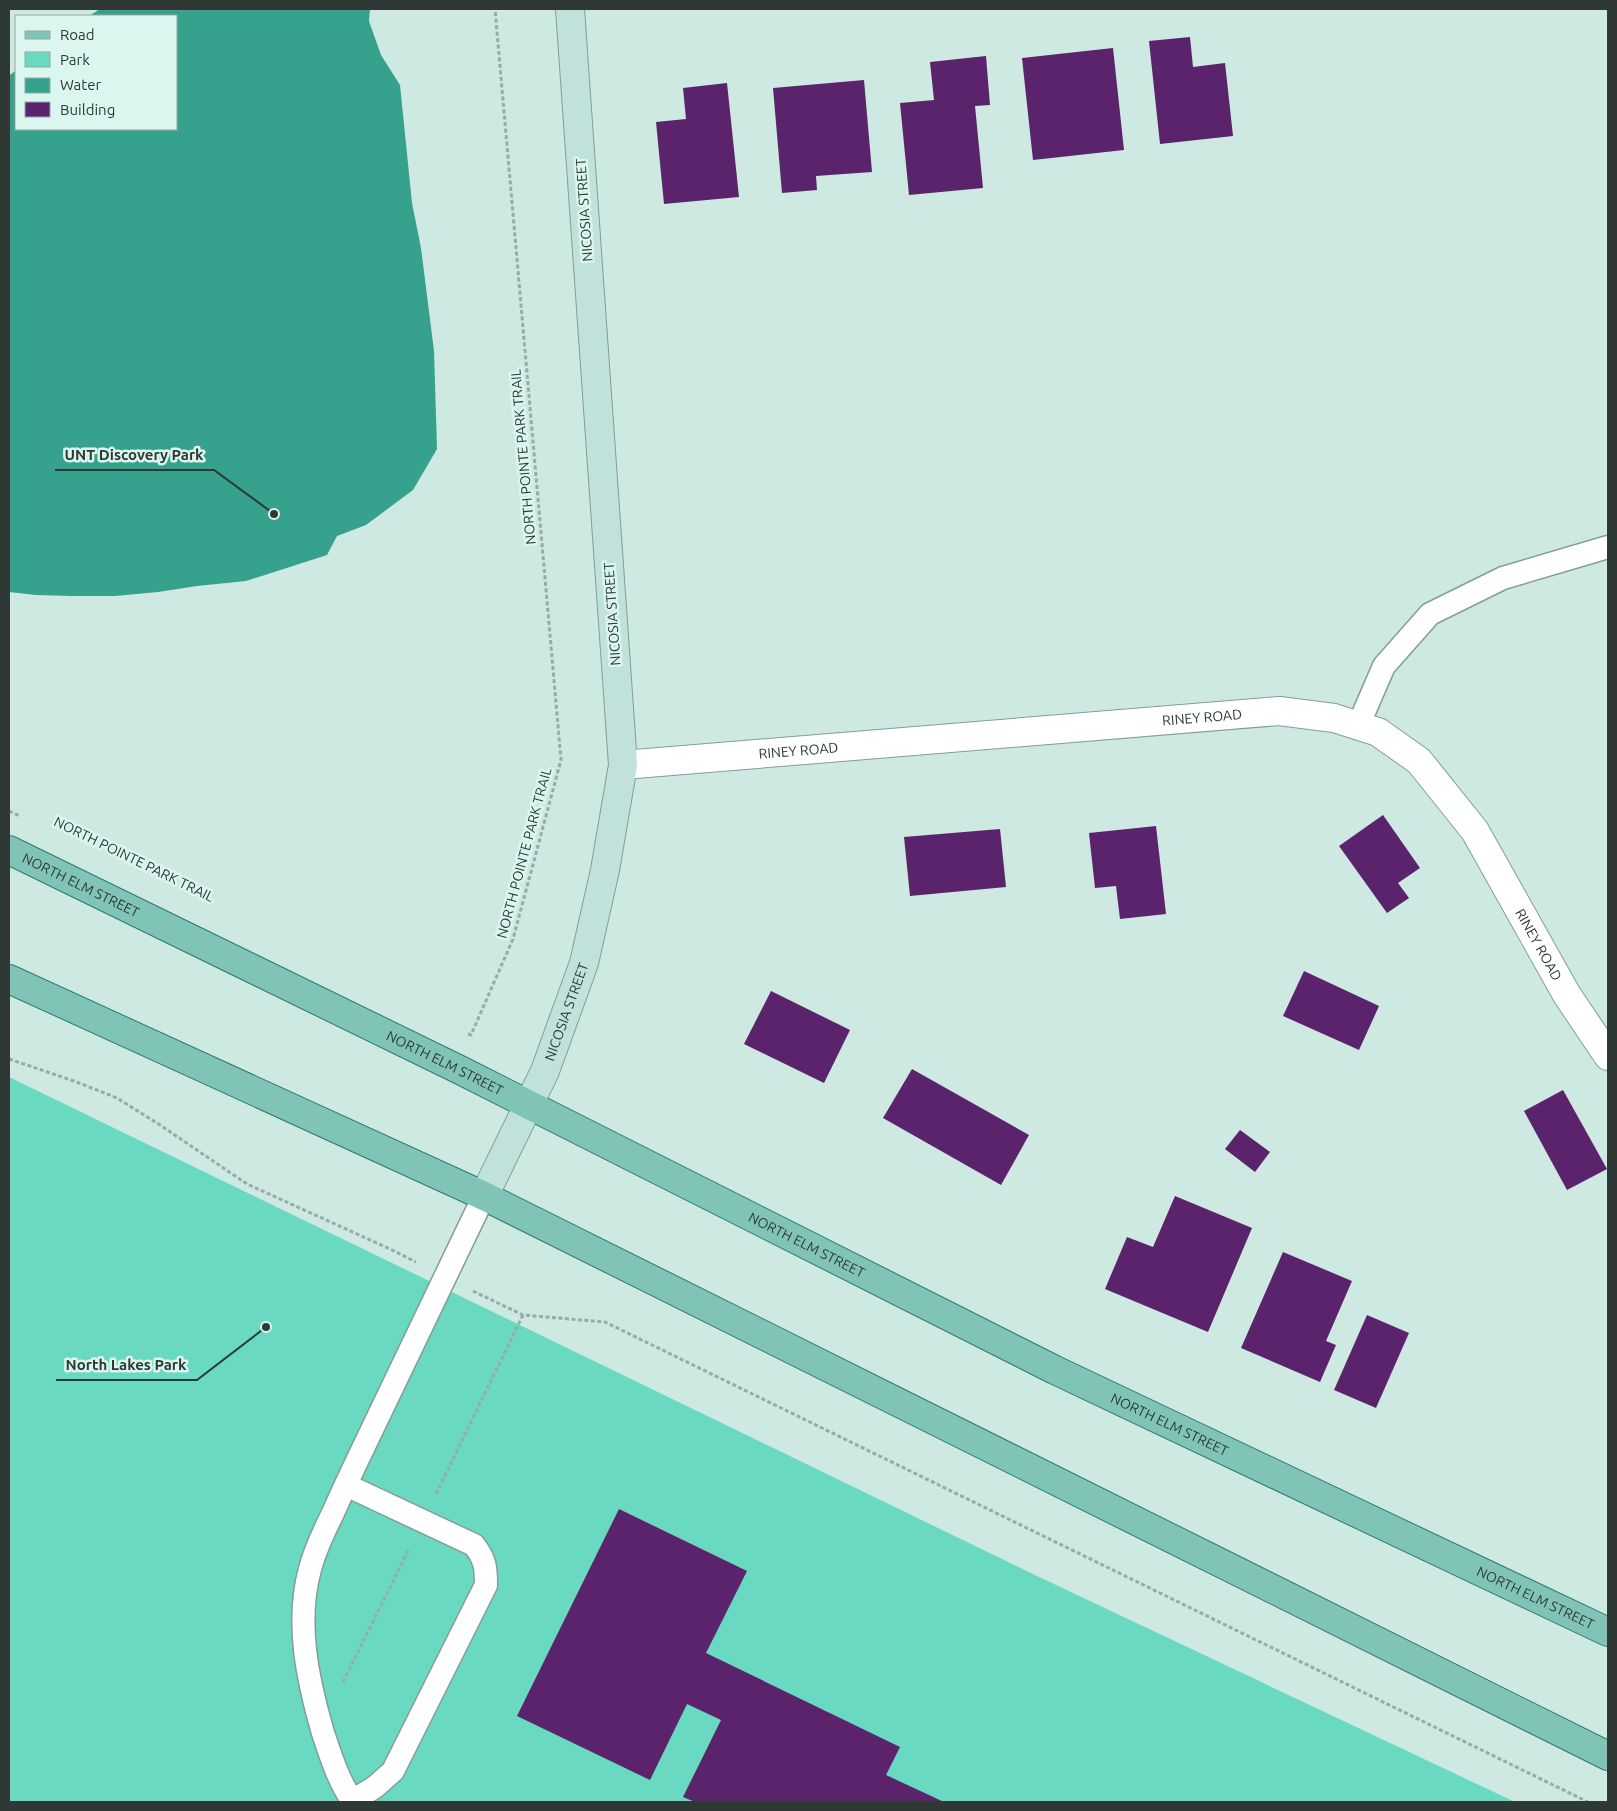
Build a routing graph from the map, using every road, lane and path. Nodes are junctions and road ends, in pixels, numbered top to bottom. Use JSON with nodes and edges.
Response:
{"nodes":[{"id":1,"x":495,"y":9,"type":"edge"},
{"id":2,"x":571,"y":9,"type":"edge"},
{"id":3,"x":1608,"y":547,"type":"edge"},
{"id":4,"x":1358,"y":726,"type":"junction"},
{"id":5,"x":623,"y":765,"type":"junction"},
{"id":6,"x":9,"y":811,"type":"edge"},
{"id":7,"x":26,"y":820,"type":"dead end"},
{"id":8,"x":9,"y":850,"type":"edge"},
{"id":9,"x":9,"y":979,"type":"edge"},
{"id":10,"x":462,"y":1031,"type":"dead end"},
{"id":11,"x":1608,"y":1056,"type":"edge"},
{"id":12,"x":9,"y":1059,"type":"edge"},
{"id":13,"x":528,"y":1104,"type":"junction"},
{"id":14,"x":484,"y":1196,"type":"junction"},
{"id":15,"x":416,"y":1262,"type":"dead end"},
{"id":16,"x":473,"y":1291,"type":"dead end"},
{"id":17,"x":346,"y":1485,"type":"junction"},
{"id":18,"x":1608,"y":1632,"type":"edge"},
{"id":19,"x":1608,"y":1756,"type":"edge"},
{"id":20,"x":353,"y":1801,"type":"edge"},
{"id":21,"x":1588,"y":1802,"type":"edge"}],
"edges":[{"from":1,"to":10,"type":"path","name":"NORTH POINTE PARK TRAIL"},
{"from":2,"to":5,"type":"street","name":"NICOSIA STREET"},
{"from":3,"to":4,"type":"lane"},
{"from":4,"to":5,"type":"street","name":"RINEY ROAD"},
{"from":4,"to":11,"type":"street","name":"RINEY ROAD"},
{"from":5,"to":13,"type":"street","name":"NICOSIA STREET"},
{"from":6,"to":7,"type":"path"},
{"from":8,"to":13,"type":"main road","name":"NORTH ELM STREET"},
{"from":9,"to":14,"type":"main road"},
{"from":12,"to":15,"type":"path"},
{"from":13,"to":14,"type":"street","name":"NICOSIA STREET"},
{"from":13,"to":18,"type":"main road","name":"NORTH ELM STREET"},
{"from":14,"to":17,"type":"lane"},
{"from":14,"to":19,"type":"main road"},
{"from":16,"to":21,"type":"path"},
{"from":17,"to":20,"type":"lane"},
{"from":17,"to":20,"type":"lane"}]}
